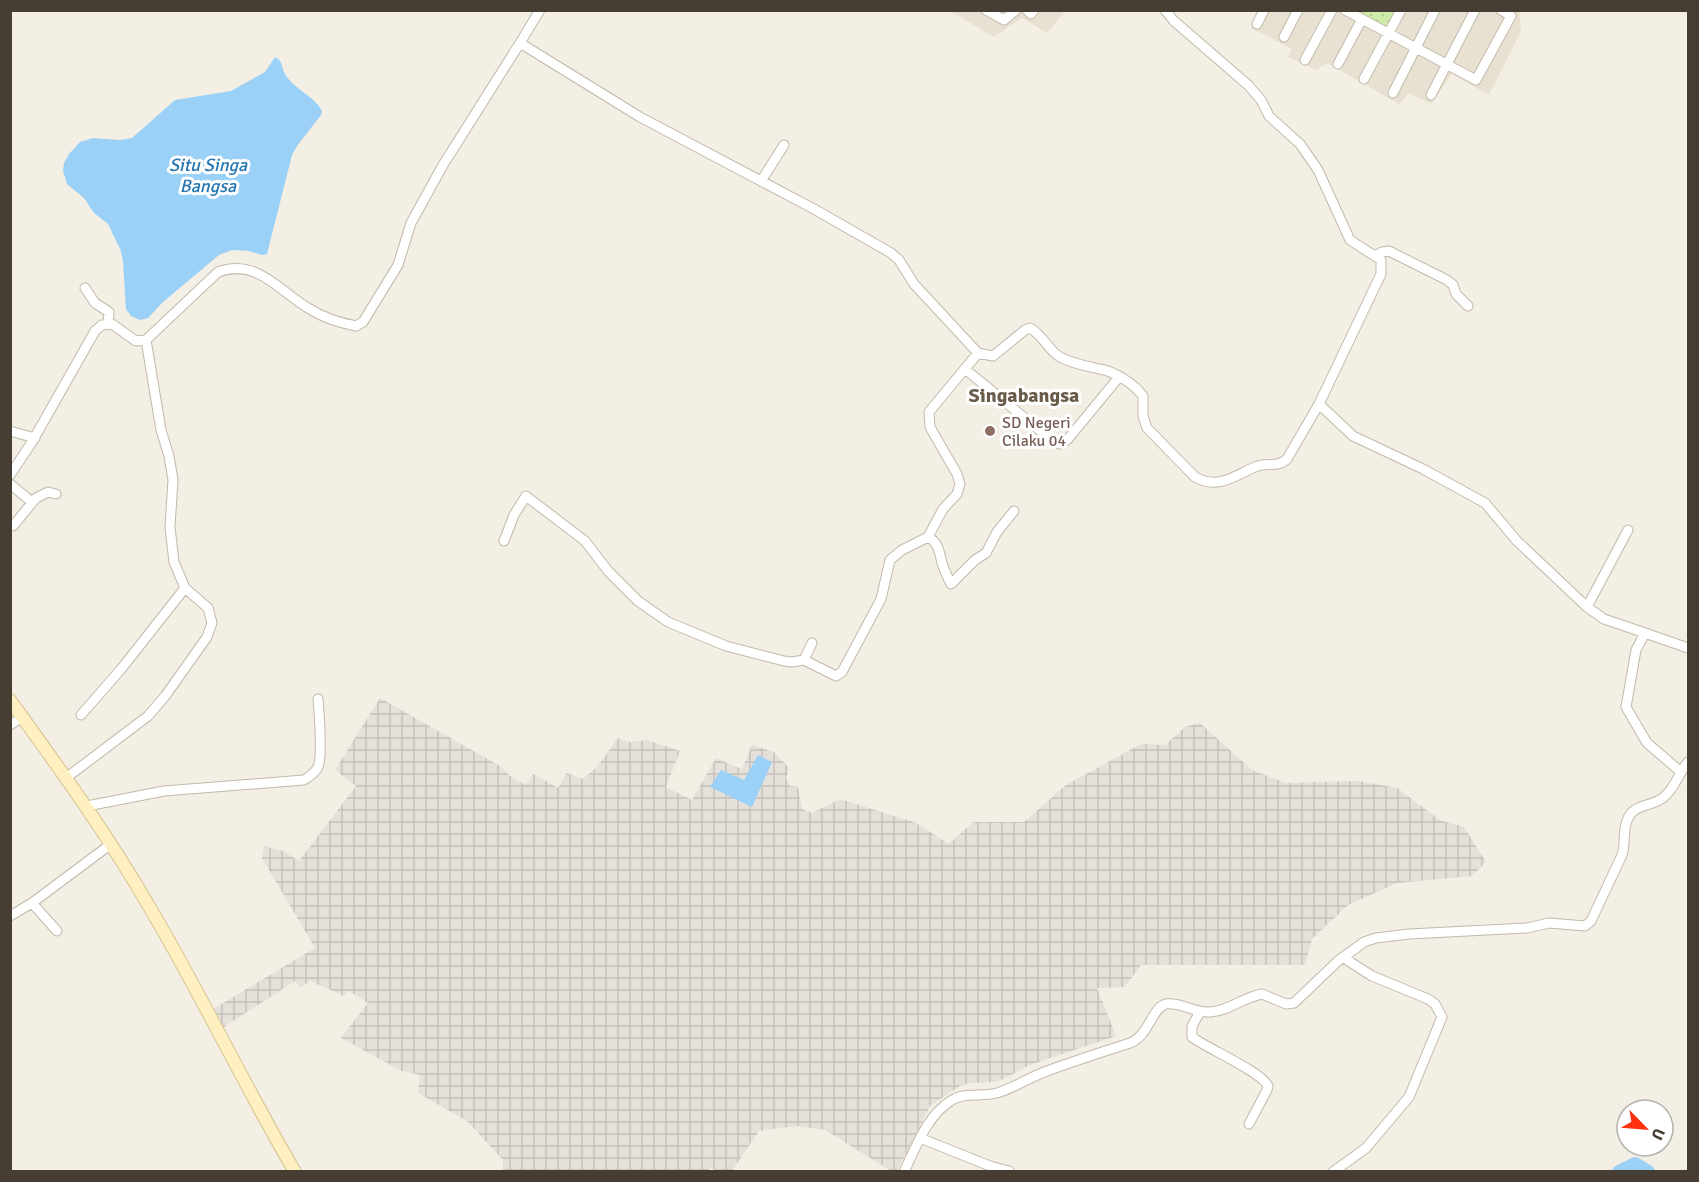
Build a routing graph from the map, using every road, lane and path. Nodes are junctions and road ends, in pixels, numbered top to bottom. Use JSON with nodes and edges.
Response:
{"nodes":[{"id":1,"x":540,"y":10,"type":"edge"},
{"id":2,"x":1016,"y":10,"type":"edge"},
{"id":3,"x":1027,"y":10,"type":"edge"},
{"id":4,"x":1034,"y":10,"type":"edge"},
{"id":5,"x":1165,"y":10,"type":"edge"},
{"id":6,"x":1264,"y":10,"type":"edge"},
{"id":7,"x":1298,"y":10,"type":"edge"},
{"id":8,"x":1332,"y":10,"type":"edge"},
{"id":9,"x":1345,"y":10,"type":"edge"},
{"id":10,"x":1401,"y":10,"type":"edge"},
{"id":11,"x":1435,"y":10,"type":"edge"},
{"id":12,"x":1475,"y":10,"type":"edge"},
{"id":13,"x":1501,"y":10,"type":"edge"},
{"id":14,"x":991,"y":11,"type":"edge"},
{"id":15,"x":1362,"y":19,"type":"junction"},
{"id":16,"x":1257,"y":24,"type":"dead end"},
{"id":17,"x":1388,"y":33,"type":"junction"},
{"id":18,"x":1284,"y":37,"type":"dead end"},
{"id":19,"x":520,"y":43,"type":"junction"},
{"id":20,"x":1415,"y":48,"type":"junction"},
{"id":21,"x":1305,"y":60,"type":"dead end"},
{"id":22,"x":1338,"y":64,"type":"dead end"},
{"id":23,"x":1447,"y":65,"type":"junction"},
{"id":24,"x":1364,"y":79,"type":"dead end"},
{"id":25,"x":1393,"y":93,"type":"dead end"},
{"id":26,"x":1431,"y":94,"type":"dead end"},
{"id":27,"x":784,"y":145,"type":"dead end"},
{"id":28,"x":761,"y":181,"type":"junction"},
{"id":29,"x":1375,"y":256,"type":"junction"},
{"id":30,"x":85,"y":288,"type":"dead end"},
{"id":31,"x":1468,"y":306,"type":"dead end"},
{"id":32,"x":108,"y":323,"type":"junction"},
{"id":33,"x":146,"y":340,"type":"junction"},
{"id":34,"x":978,"y":353,"type":"junction"},
{"id":35,"x":965,"y":369,"type":"junction"},
{"id":36,"x":1119,"y":377,"type":"junction"},
{"id":37,"x":1319,"y":404,"type":"junction"},
{"id":38,"x":10,"y":431,"type":"edge"},
{"id":39,"x":35,"y":438,"type":"junction"},
{"id":40,"x":10,"y":475,"type":"edge"},
{"id":41,"x":10,"y":484,"type":"edge"},
{"id":42,"x":56,"y":494,"type":"dead end"},
{"id":43,"x":32,"y":502,"type":"junction"},
{"id":44,"x":1014,"y":510,"type":"dead end"},
{"id":45,"x":13,"y":526,"type":"dead end"},
{"id":46,"x":1628,"y":530,"type":"dead end"},
{"id":47,"x":928,"y":537,"type":"junction"},
{"id":48,"x":504,"y":541,"type":"dead end"},
{"id":49,"x":185,"y":588,"type":"junction"},
{"id":50,"x":1587,"y":607,"type":"junction"},
{"id":51,"x":1645,"y":633,"type":"junction"},
{"id":52,"x":812,"y":643,"type":"dead end"},
{"id":53,"x":1689,"y":648,"type":"edge"},
{"id":54,"x":804,"y":660,"type":"junction"},
{"id":55,"x":318,"y":699,"type":"dead end"},
{"id":56,"x":10,"y":700,"type":"edge"},
{"id":57,"x":81,"y":715,"type":"dead end"},
{"id":58,"x":23,"y":717,"type":"junction"},
{"id":59,"x":10,"y":725,"type":"edge"},
{"id":60,"x":1689,"y":762,"type":"edge"},
{"id":61,"x":1681,"y":772,"type":"junction"},
{"id":62,"x":66,"y":778,"type":"junction"},
{"id":63,"x":87,"y":806,"type":"junction"},
{"id":64,"x":111,"y":844,"type":"junction"},
{"id":65,"x":32,"y":903,"type":"junction"},
{"id":66,"x":10,"y":916,"type":"edge"},
{"id":67,"x":57,"y":931,"type":"dead end"},
{"id":68,"x":1344,"y":958,"type":"junction"},
{"id":69,"x":1200,"y":1012,"type":"junction"},
{"id":70,"x":1249,"y":1124,"type":"dead end"},
{"id":71,"x":920,"y":1138,"type":"junction"},
{"id":72,"x":1009,"y":1171,"type":"edge"},
{"id":73,"x":295,"y":1172,"type":"edge"},
{"id":74,"x":904,"y":1172,"type":"edge"},
{"id":75,"x":1333,"y":1172,"type":"edge"}],
"edges":[{"from":1,"to":19,"type":"street"},
{"from":2,"to":14,"type":"street"},
{"from":3,"to":4,"type":"street"},
{"from":5,"to":29,"type":"street"},
{"from":6,"to":16,"type":"street"},
{"from":7,"to":18,"type":"street"},
{"from":8,"to":21,"type":"street"},
{"from":9,"to":15,"type":"street"},
{"from":10,"to":17,"type":"street"},
{"from":11,"to":20,"type":"street"},
{"from":12,"to":23,"type":"street"},
{"from":13,"to":23,"type":"street"},
{"from":15,"to":17,"type":"street"},
{"from":15,"to":22,"type":"street"},
{"from":17,"to":20,"type":"street"},
{"from":17,"to":24,"type":"street"},
{"from":19,"to":28,"type":"street"},
{"from":19,"to":33,"type":"street"},
{"from":20,"to":23,"type":"street"},
{"from":20,"to":25,"type":"street"},
{"from":23,"to":26,"type":"street"},
{"from":27,"to":28,"type":"street"},
{"from":28,"to":34,"type":"street"},
{"from":29,"to":31,"type":"street"},
{"from":29,"to":37,"type":"street"},
{"from":30,"to":32,"type":"street"},
{"from":32,"to":33,"type":"street"},
{"from":32,"to":39,"type":"street"},
{"from":33,"to":49,"type":"street"},
{"from":34,"to":35,"type":"street"},
{"from":34,"to":36,"type":"street"},
{"from":35,"to":36,"type":"street"},
{"from":35,"to":47,"type":"street"},
{"from":36,"to":37,"type":"street"},
{"from":37,"to":50,"type":"street"},
{"from":38,"to":39,"type":"street"},
{"from":39,"to":40,"type":"street"},
{"from":41,"to":43,"type":"street"},
{"from":42,"to":43,"type":"street"},
{"from":43,"to":45,"type":"street"},
{"from":44,"to":47,"type":"street"},
{"from":46,"to":50,"type":"street"},
{"from":47,"to":54,"type":"street"},
{"from":48,"to":54,"type":"street"},
{"from":49,"to":57,"type":"street"},
{"from":49,"to":62,"type":"street"},
{"from":50,"to":51,"type":"street"},
{"from":51,"to":53,"type":"street"},
{"from":51,"to":61,"type":"street"},
{"from":52,"to":54,"type":"street"},
{"from":55,"to":63,"type":"street"},
{"from":56,"to":58,"type":"street"},
{"from":58,"to":59,"type":"street"},
{"from":58,"to":62,"type":"street"},
{"from":60,"to":61,"type":"street"},
{"from":61,"to":68,"type":"street"},
{"from":62,"to":63,"type":"street"},
{"from":63,"to":64,"type":"street"},
{"from":64,"to":65,"type":"street"},
{"from":64,"to":73,"type":"street"},
{"from":65,"to":66,"type":"street"},
{"from":65,"to":67,"type":"street"},
{"from":68,"to":69,"type":"street"},
{"from":68,"to":75,"type":"street"},
{"from":69,"to":70,"type":"street"},
{"from":69,"to":71,"type":"street"},
{"from":71,"to":72,"type":"street"},
{"from":71,"to":74,"type":"street"}]}
